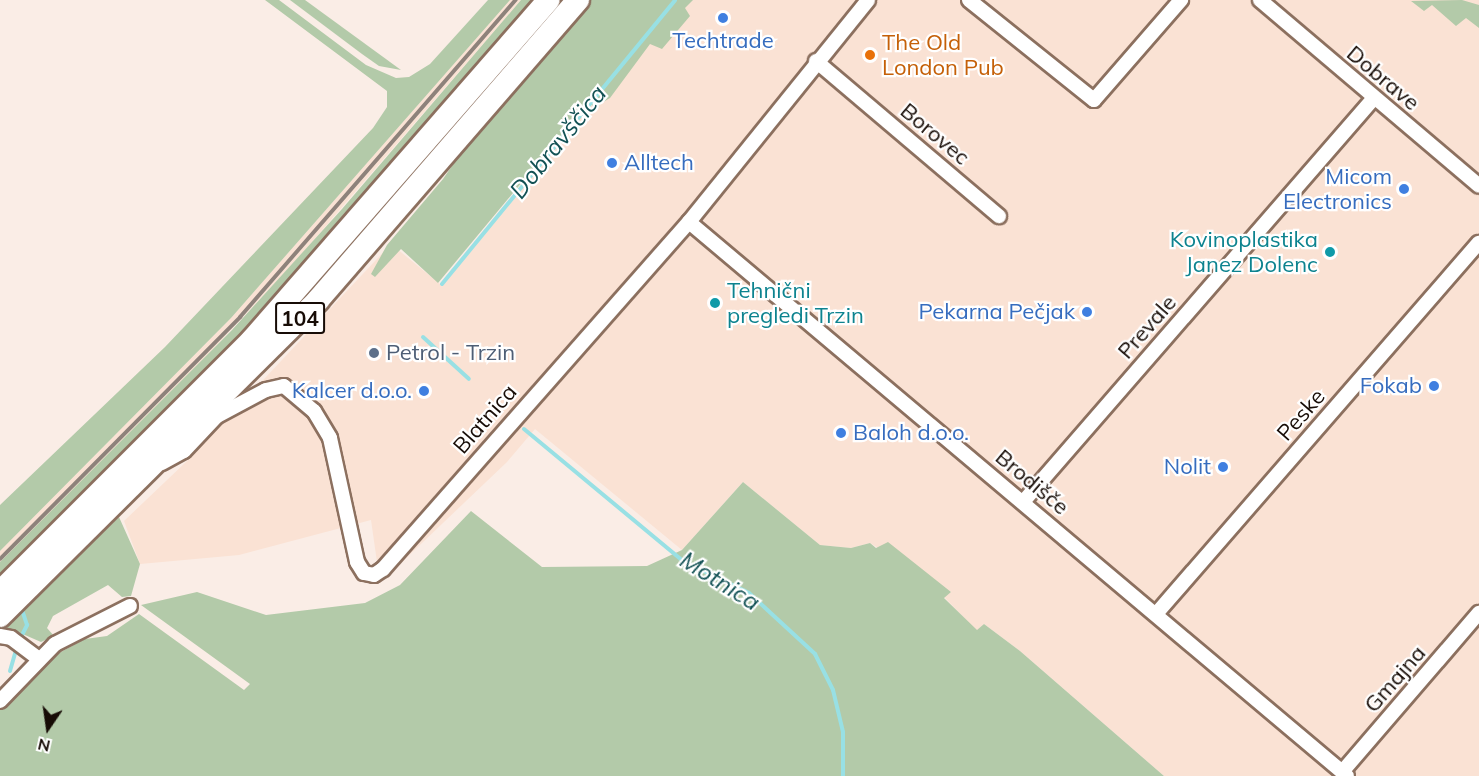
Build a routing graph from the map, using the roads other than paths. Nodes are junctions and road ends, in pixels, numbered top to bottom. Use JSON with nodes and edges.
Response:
{"nodes":[{"id":1,"x":549,"y":0,"type":"edge"},
{"id":2,"x":578,"y":0,"type":"edge"},
{"id":3,"x":868,"y":0,"type":"edge"},
{"id":4,"x":969,"y":0,"type":"edge"},
{"id":5,"x":1181,"y":0,"type":"edge"},
{"id":6,"x":1260,"y":0,"type":"edge"},
{"id":7,"x":816,"y":61,"type":"junction"},
{"id":8,"x":1374,"y":98,"type":"junction"},
{"id":9,"x":1479,"y":186,"type":"edge"},
{"id":10,"x":999,"y":216,"type":"dead end"},
{"id":11,"x":689,"y":222,"type":"junction"},
{"id":12,"x":1479,"y":243,"type":"edge"},
{"id":13,"x":154,"y":465,"type":"junction"},
{"id":14,"x":1023,"y":502,"type":"junction"},
{"id":15,"x":0,"y":592,"type":"edge"},
{"id":16,"x":130,"y":606,"type":"dead end"},
{"id":17,"x":1479,"y":613,"type":"edge"},
{"id":18,"x":1156,"y":614,"type":"junction"},
{"id":19,"x":0,"y":616,"type":"edge"},
{"id":20,"x":5,"y":637,"type":"edge"},
{"id":21,"x":38,"y":658,"type":"junction"},
{"id":22,"x":0,"y":701,"type":"edge"},
{"id":23,"x":1344,"y":774,"type":"edge"}],
"edges":[{"from":1,"to":15,"type":"main road","number":"104"},
{"from":2,"to":13,"type":"main road","number":"104"},
{"from":3,"to":7,"type":"street","name":"Blatnica"},
{"from":4,"to":5,"type":"street"},
{"from":6,"to":8,"type":"street","name":"Dobrave"},
{"from":7,"to":10,"type":"street","name":"Borovec"},
{"from":7,"to":11,"type":"street","name":"Blatnica"},
{"from":8,"to":9,"type":"street","name":"Dobrave"},
{"from":8,"to":14,"type":"street","name":"Prevale"},
{"from":11,"to":13,"type":"street","name":"Blatnica"},
{"from":11,"to":14,"type":"street","name":"Brodišče"},
{"from":12,"to":18,"type":"street","name":"Peske"},
{"from":13,"to":19,"type":"main road","number":"104"},
{"from":14,"to":18,"type":"street","name":"Brodišče"},
{"from":16,"to":21,"type":"street"},
{"from":17,"to":23,"type":"street","name":"Gmajna"},
{"from":18,"to":23,"type":"street","name":"Brodišče"},
{"from":20,"to":21,"type":"street"},
{"from":21,"to":22,"type":"street"}]}
